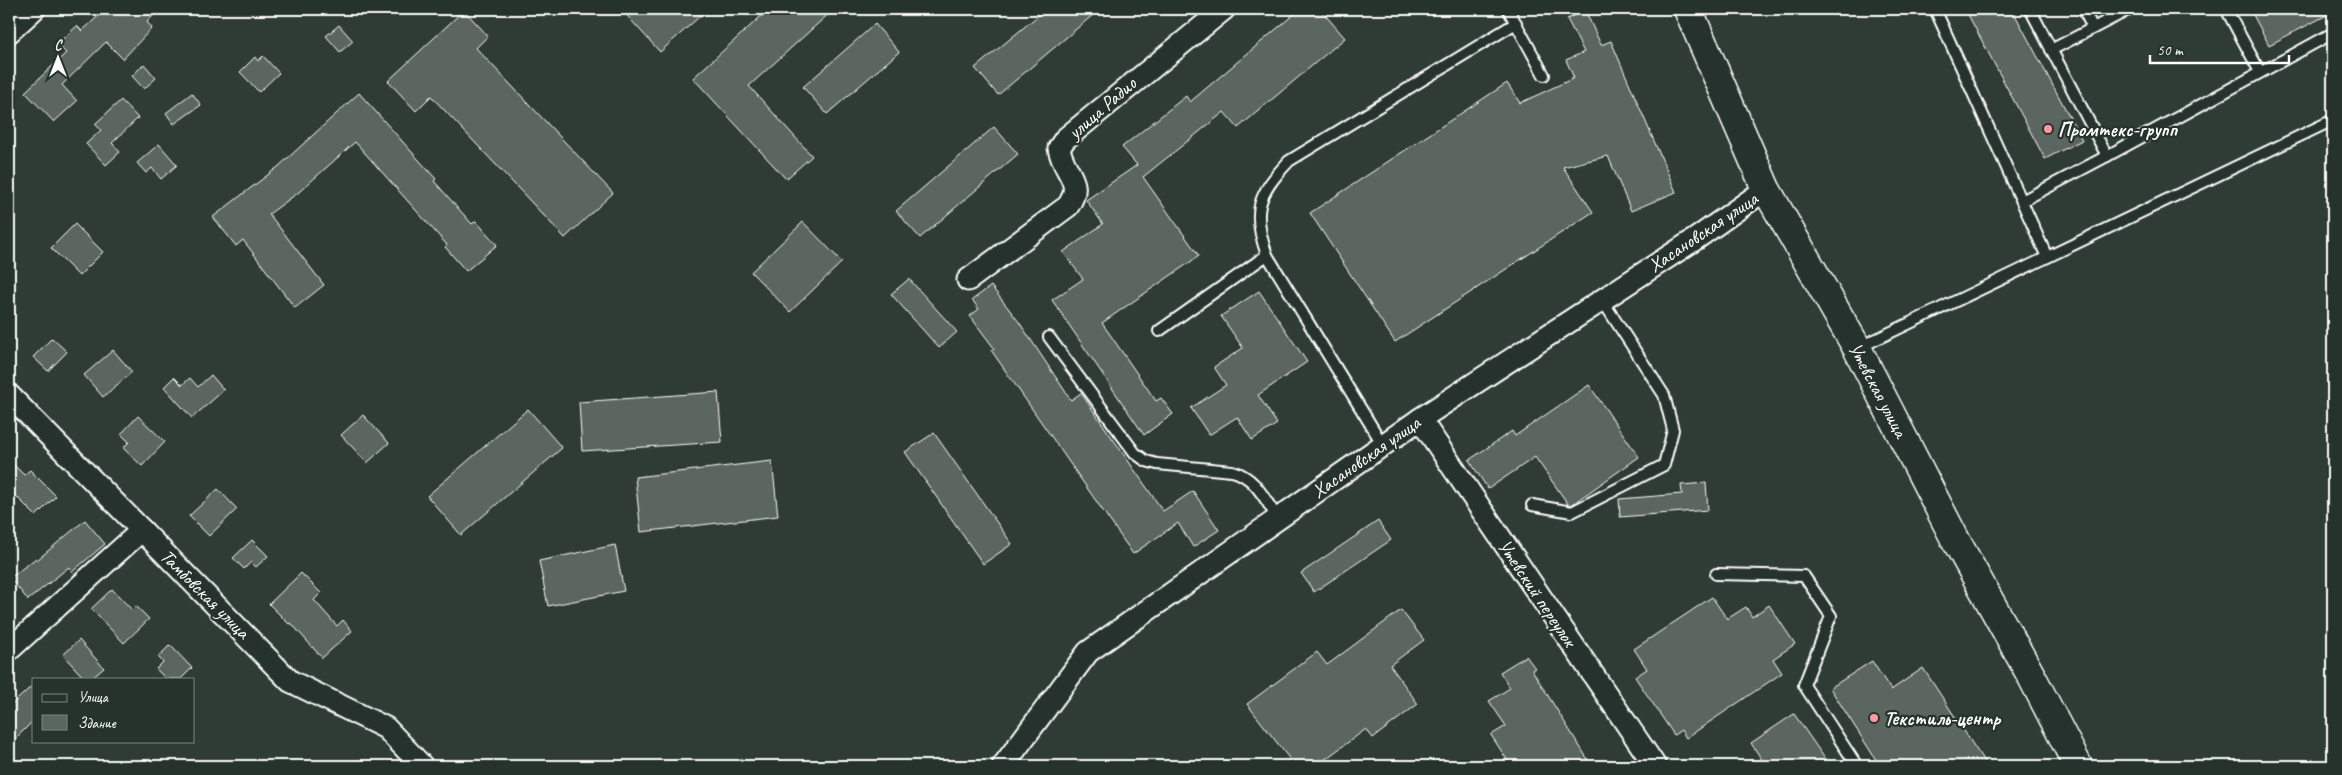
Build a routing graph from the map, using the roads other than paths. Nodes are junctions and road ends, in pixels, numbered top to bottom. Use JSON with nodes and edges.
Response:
{"nodes":[{"id":1,"x":34,"y":9,"type":"edge"},
{"id":2,"x":1224,"y":9,"type":"edge"},
{"id":3,"x":1508,"y":9,"type":"edge"},
{"id":4,"x":1688,"y":9,"type":"edge"},
{"id":5,"x":1935,"y":9,"type":"edge"},
{"id":6,"x":2030,"y":9,"type":"edge"},
{"id":7,"x":2082,"y":9,"type":"edge"},
{"id":8,"x":2130,"y":9,"type":"edge"},
{"id":9,"x":2226,"y":9,"type":"edge"},
{"id":10,"x":1516,"y":23,"type":"junction"},
{"id":11,"x":2093,"y":28,"type":"junction"},
{"id":12,"x":9,"y":32,"type":"edge"},
{"id":13,"x":2333,"y":33,"type":"edge"},
{"id":14,"x":2051,"y":50,"type":"junction"},
{"id":15,"x":2260,"y":72,"type":"junction"},
{"id":16,"x":1544,"y":75,"type":"dead end"},
{"id":17,"x":2333,"y":120,"type":"edge"},
{"id":18,"x":2107,"y":156,"type":"junction"},
{"id":19,"x":1766,"y":189,"type":"junction"},
{"id":20,"x":2022,"y":201,"type":"junction"},
{"id":21,"x":1267,"y":255,"type":"junction"},
{"id":22,"x":2048,"y":257,"type":"junction"},
{"id":23,"x":968,"y":280,"type":"dead end"},
{"id":24,"x":1602,"y":300,"type":"junction"},
{"id":25,"x":1159,"y":331,"type":"dead end"},
{"id":26,"x":1050,"y":337,"type":"dead end"},
{"id":27,"x":1857,"y":348,"type":"junction"},
{"id":28,"x":9,"y":395,"type":"edge"},
{"id":29,"x":1420,"y":419,"type":"junction"},
{"id":30,"x":1383,"y":445,"type":"junction"},
{"id":31,"x":1532,"y":505,"type":"dead end"},
{"id":32,"x":1278,"y":519,"type":"junction"},
{"id":33,"x":142,"y":530,"type":"junction"},
{"id":34,"x":1716,"y":574,"type":"dead end"},
{"id":35,"x":9,"y":650,"type":"edge"},
{"id":36,"x":422,"y":766,"type":"edge"},
{"id":37,"x":1003,"y":766,"type":"edge"},
{"id":38,"x":1655,"y":766,"type":"edge"},
{"id":39,"x":1857,"y":766,"type":"edge"},
{"id":40,"x":2078,"y":766,"type":"edge"}],
"edges":[{"from":1,"to":12,"type":"street"},
{"from":2,"to":23,"type":"street","name":"улица Радио"},
{"from":3,"to":10,"type":"lane"},
{"from":4,"to":19,"type":"main road","name":"Утевская улица"},
{"from":5,"to":20,"type":"lane"},
{"from":6,"to":14,"type":"lane"},
{"from":7,"to":11,"type":"lane"},
{"from":8,"to":11,"type":"lane"},
{"from":9,"to":15,"type":"lane"},
{"from":10,"to":16,"type":"lane"},
{"from":10,"to":21,"type":"lane"},
{"from":11,"to":14,"type":"lane"},
{"from":13,"to":15,"type":"lane"},
{"from":14,"to":18,"type":"lane"},
{"from":15,"to":18,"type":"lane"},
{"from":17,"to":22,"type":"lane"},
{"from":18,"to":20,"type":"lane"},
{"from":19,"to":24,"type":"street","name":"Хасановская улица"},
{"from":19,"to":27,"type":"main road","name":"Утевская улица"},
{"from":20,"to":22,"type":"lane"},
{"from":21,"to":25,"type":"lane"},
{"from":21,"to":30,"type":"lane"},
{"from":22,"to":27,"type":"lane"},
{"from":24,"to":29,"type":"street","name":"Хасановская улица"},
{"from":24,"to":31,"type":"lane"},
{"from":26,"to":32,"type":"lane"},
{"from":27,"to":40,"type":"main road","name":"Утевская улица"},
{"from":28,"to":33,"type":"street","name":"Тамбовская улица"},
{"from":29,"to":30,"type":"street","name":"Хасановская улица"},
{"from":29,"to":38,"type":"street","name":"Утевский переулок"},
{"from":30,"to":32,"type":"street","name":"Хасановская улица"},
{"from":32,"to":37,"type":"street","name":"Хасановская улица"},
{"from":33,"to":35,"type":"street"},
{"from":33,"to":36,"type":"street","name":"Тамбовская улица"},
{"from":34,"to":39,"type":"lane"}]}
